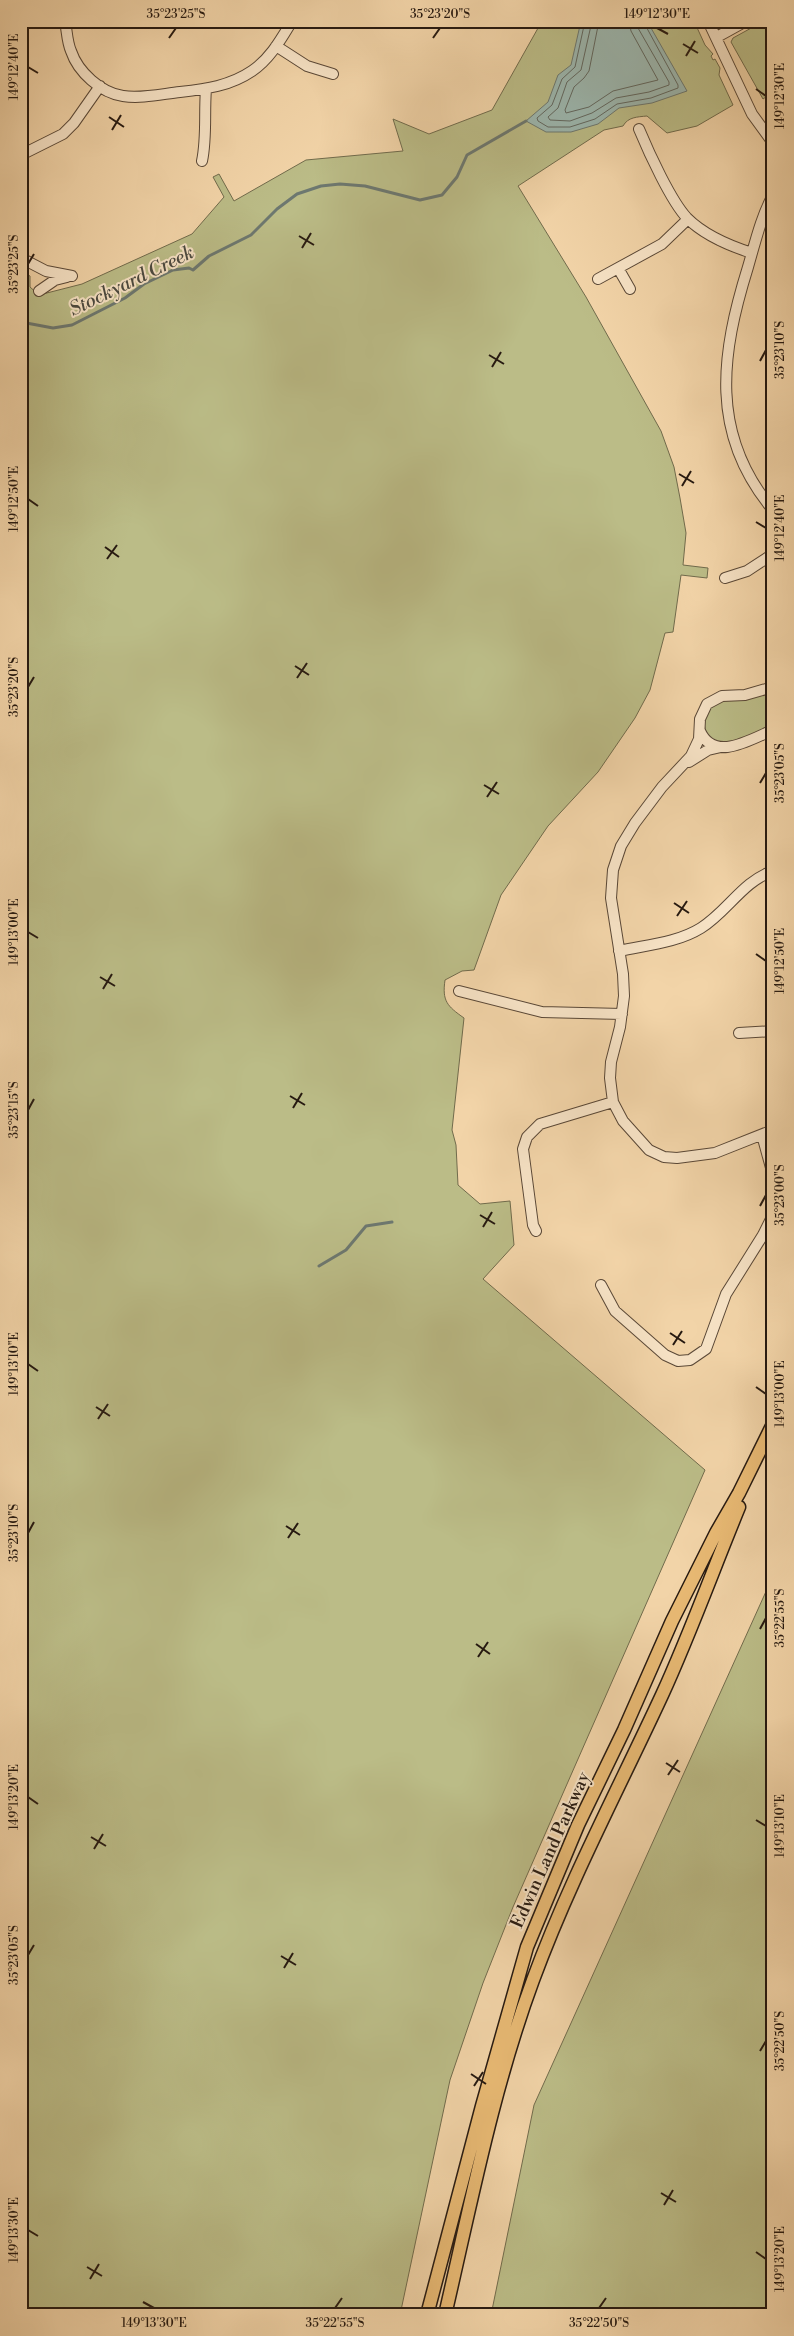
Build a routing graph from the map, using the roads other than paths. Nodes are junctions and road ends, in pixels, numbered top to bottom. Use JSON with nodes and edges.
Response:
{"nodes":[{"id":1,"x":65,"y":21,"type":"edge"},
{"id":2,"x":292,"y":21,"type":"edge"},
{"id":3,"x":708,"y":21,"type":"edge"},
{"id":4,"x":746,"y":21,"type":"edge"},
{"id":5,"x":717,"y":37,"type":"junction"},
{"id":6,"x":276,"y":46,"type":"junction"},
{"id":7,"x":333,"y":74,"type":"dead end"},
{"id":8,"x":100,"y":86,"type":"junction"},
{"id":9,"x":206,"y":89,"type":"junction"},
{"id":10,"x":639,"y":130,"type":"dead end"},
{"id":11,"x":773,"y":143,"type":"edge"},
{"id":12,"x":21,"y":155,"type":"edge"},
{"id":13,"x":202,"y":161,"type":"dead end"},
{"id":14,"x":773,"y":195,"type":"edge"},
{"id":15,"x":688,"y":218,"type":"junction"},
{"id":16,"x":752,"y":253,"type":"junction"},
{"id":17,"x":21,"y":258,"type":"edge"},
{"id":18,"x":618,"y":268,"type":"junction"},
{"id":19,"x":598,"y":279,"type":"dead end"},
{"id":20,"x":630,"y":289,"type":"dead end"},
{"id":21,"x":39,"y":291,"type":"dead end"},
{"id":22,"x":773,"y":510,"type":"edge"},
{"id":23,"x":773,"y":554,"type":"edge"},
{"id":24,"x":726,"y":578,"type":"dead end"},
{"id":25,"x":773,"y":687,"type":"edge"},
{"id":26,"x":773,"y":730,"type":"edge"},
{"id":27,"x":700,"y":731,"type":"junction"},
{"id":28,"x":721,"y":747,"type":"junction"},
{"id":29,"x":686,"y":763,"type":"junction"},
{"id":30,"x":773,"y":871,"type":"edge"},
{"id":31,"x":619,"y":951,"type":"junction"},
{"id":32,"x":459,"y":991,"type":"dead end"},
{"id":33,"x":622,"y":1014,"type":"junction"},
{"id":34,"x":773,"y":1031,"type":"edge"},
{"id":35,"x":739,"y":1032,"type":"dead end"},
{"id":36,"x":614,"y":1102,"type":"junction"},
{"id":37,"x":773,"y":1130,"type":"edge"},
{"id":38,"x":762,"y":1135,"type":"junction"},
{"id":39,"x":773,"y":1175,"type":"edge"},
{"id":40,"x":773,"y":1215,"type":"edge"},
{"id":41,"x":536,"y":1231,"type":"dead end"},
{"id":42,"x":601,"y":1285,"type":"dead end"},
{"id":43,"x":773,"y":1425,"type":"edge"},
{"id":44,"x":427,"y":2315,"type":"edge"},
{"id":45,"x":445,"y":2315,"type":"edge"}],
"edges":[{"from":1,"to":8,"type":"street"},
{"from":2,"to":6,"type":"street"},
{"from":3,"to":5,"type":"street"},
{"from":4,"to":5,"type":"street"},
{"from":5,"to":11,"type":"street"},
{"from":6,"to":7,"type":"street"},
{"from":6,"to":9,"type":"street"},
{"from":8,"to":9,"type":"street"},
{"from":8,"to":12,"type":"street"},
{"from":9,"to":13,"type":"street"},
{"from":10,"to":15,"type":"street"},
{"from":14,"to":16,"type":"street"},
{"from":15,"to":16,"type":"street"},
{"from":15,"to":18,"type":"street"},
{"from":16,"to":22,"type":"street"},
{"from":17,"to":21,"type":"street"},
{"from":18,"to":19,"type":"street"},
{"from":18,"to":20,"type":"street"},
{"from":23,"to":24,"type":"street"},
{"from":25,"to":27,"type":"street"},
{"from":26,"to":28,"type":"street"},
{"from":27,"to":28,"type":"street"},
{"from":27,"to":29,"type":"street"},
{"from":28,"to":29,"type":"street"},
{"from":29,"to":31,"type":"street"},
{"from":30,"to":31,"type":"street"},
{"from":31,"to":33,"type":"street"},
{"from":32,"to":33,"type":"street"},
{"from":33,"to":36,"type":"street"},
{"from":34,"to":35,"type":"street"},
{"from":36,"to":38,"type":"street"},
{"from":36,"to":41,"type":"street"},
{"from":37,"to":38,"type":"street"},
{"from":38,"to":39,"type":"street"},
{"from":40,"to":42,"type":"street"},
{"from":43,"to":44,"type":"main road","name":"Edwin Land Parkway"},
{"from":43,"to":45,"type":"main road","name":"Edwin Land Parkway"}]}
